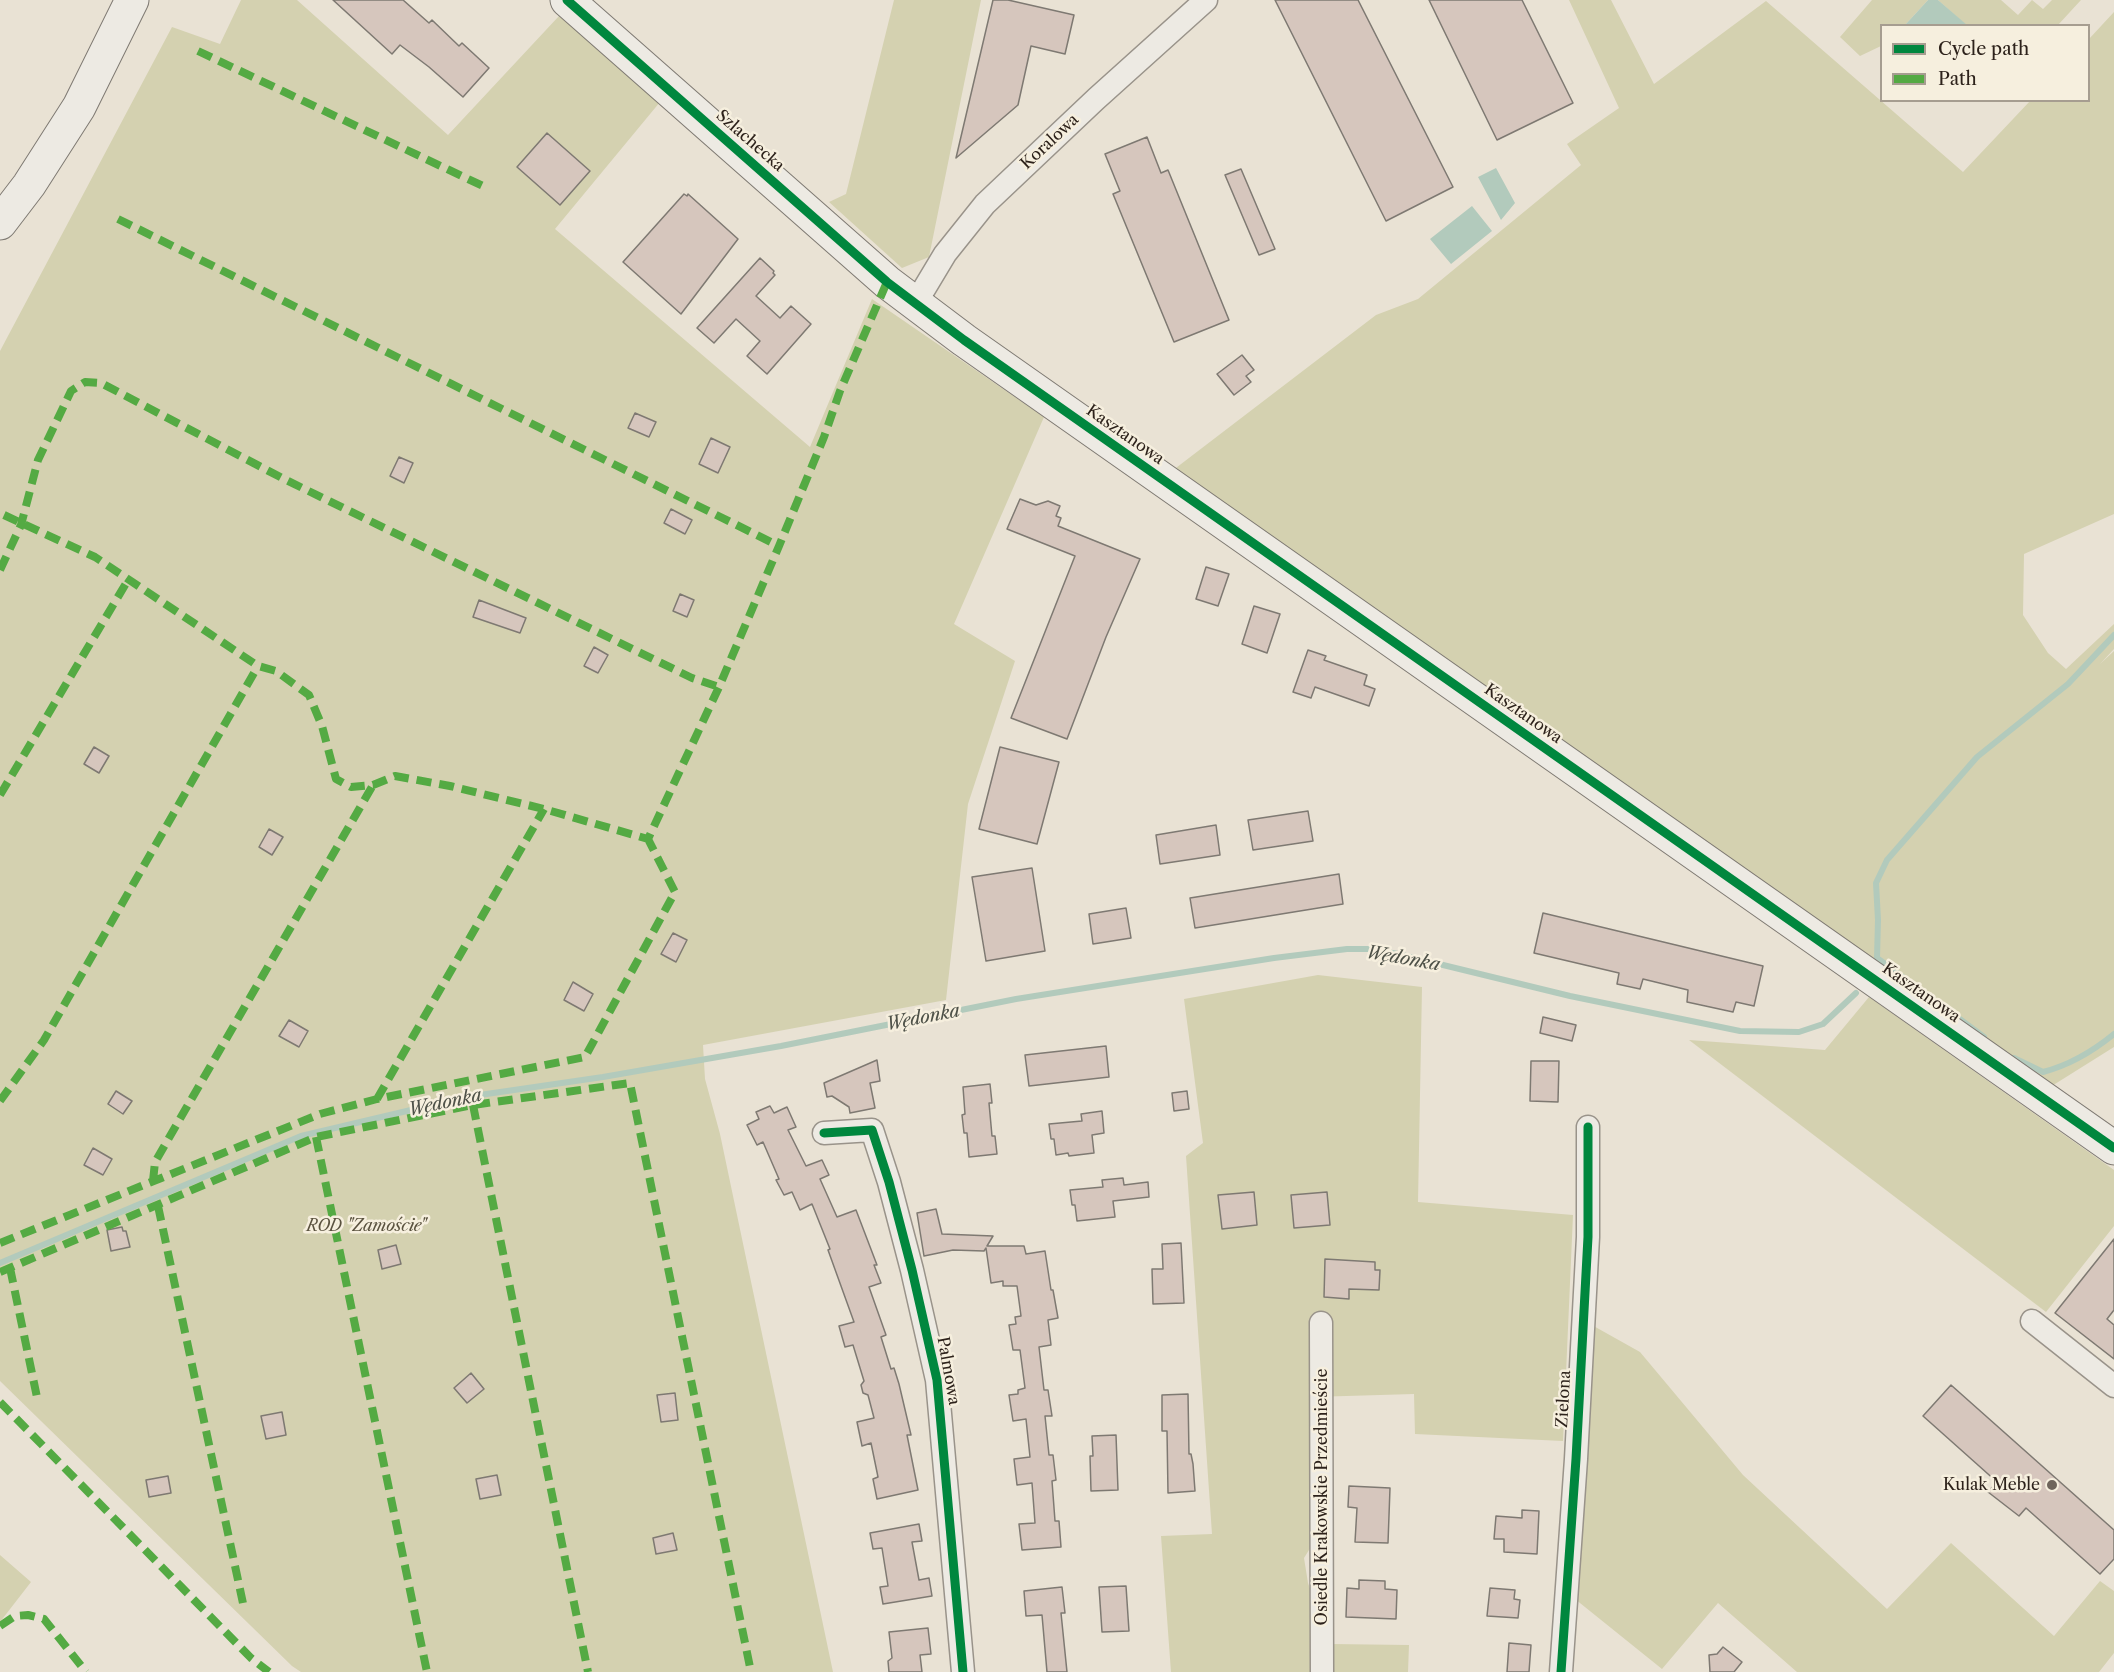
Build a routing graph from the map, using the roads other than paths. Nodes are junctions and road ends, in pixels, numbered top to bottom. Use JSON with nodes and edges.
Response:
{"nodes":[{"id":1,"x":132,"y":0,"type":"edge"},
{"id":2,"x":567,"y":0,"type":"edge"},
{"id":3,"x":1206,"y":0,"type":"edge"},
{"id":4,"x":0,"y":223,"type":"edge"},
{"id":5,"x":915,"y":304,"type":"junction"},
{"id":6,"x":1588,"y":1127,"type":"dead end"},
{"id":7,"x":824,"y":1133,"type":"dead end"},
{"id":8,"x":2114,"y":1148,"type":"edge"},
{"id":9,"x":2032,"y":1322,"type":"dead end"},
{"id":10,"x":1321,"y":1323,"type":"dead end"},
{"id":11,"x":2114,"y":1386,"type":"edge"},
{"id":12,"x":963,"y":1672,"type":"edge"},
{"id":13,"x":1322,"y":1672,"type":"edge"},
{"id":14,"x":1561,"y":1672,"type":"edge"}],
"edges":[{"from":1,"to":4,"type":"street"},
{"from":2,"to":5,"type":"street","name":"Szlachecka"},
{"from":3,"to":5,"type":"street","name":"Koralowa"},
{"from":5,"to":8,"type":"street","name":"Kasztanowa"},
{"from":6,"to":14,"type":"street","name":"Zielona"},
{"from":7,"to":12,"type":"street","name":"Palmowa"},
{"from":9,"to":11,"type":"street"},
{"from":10,"to":13,"type":"street","name":"Osiedle Krakowskie Przedmieście"}]}
